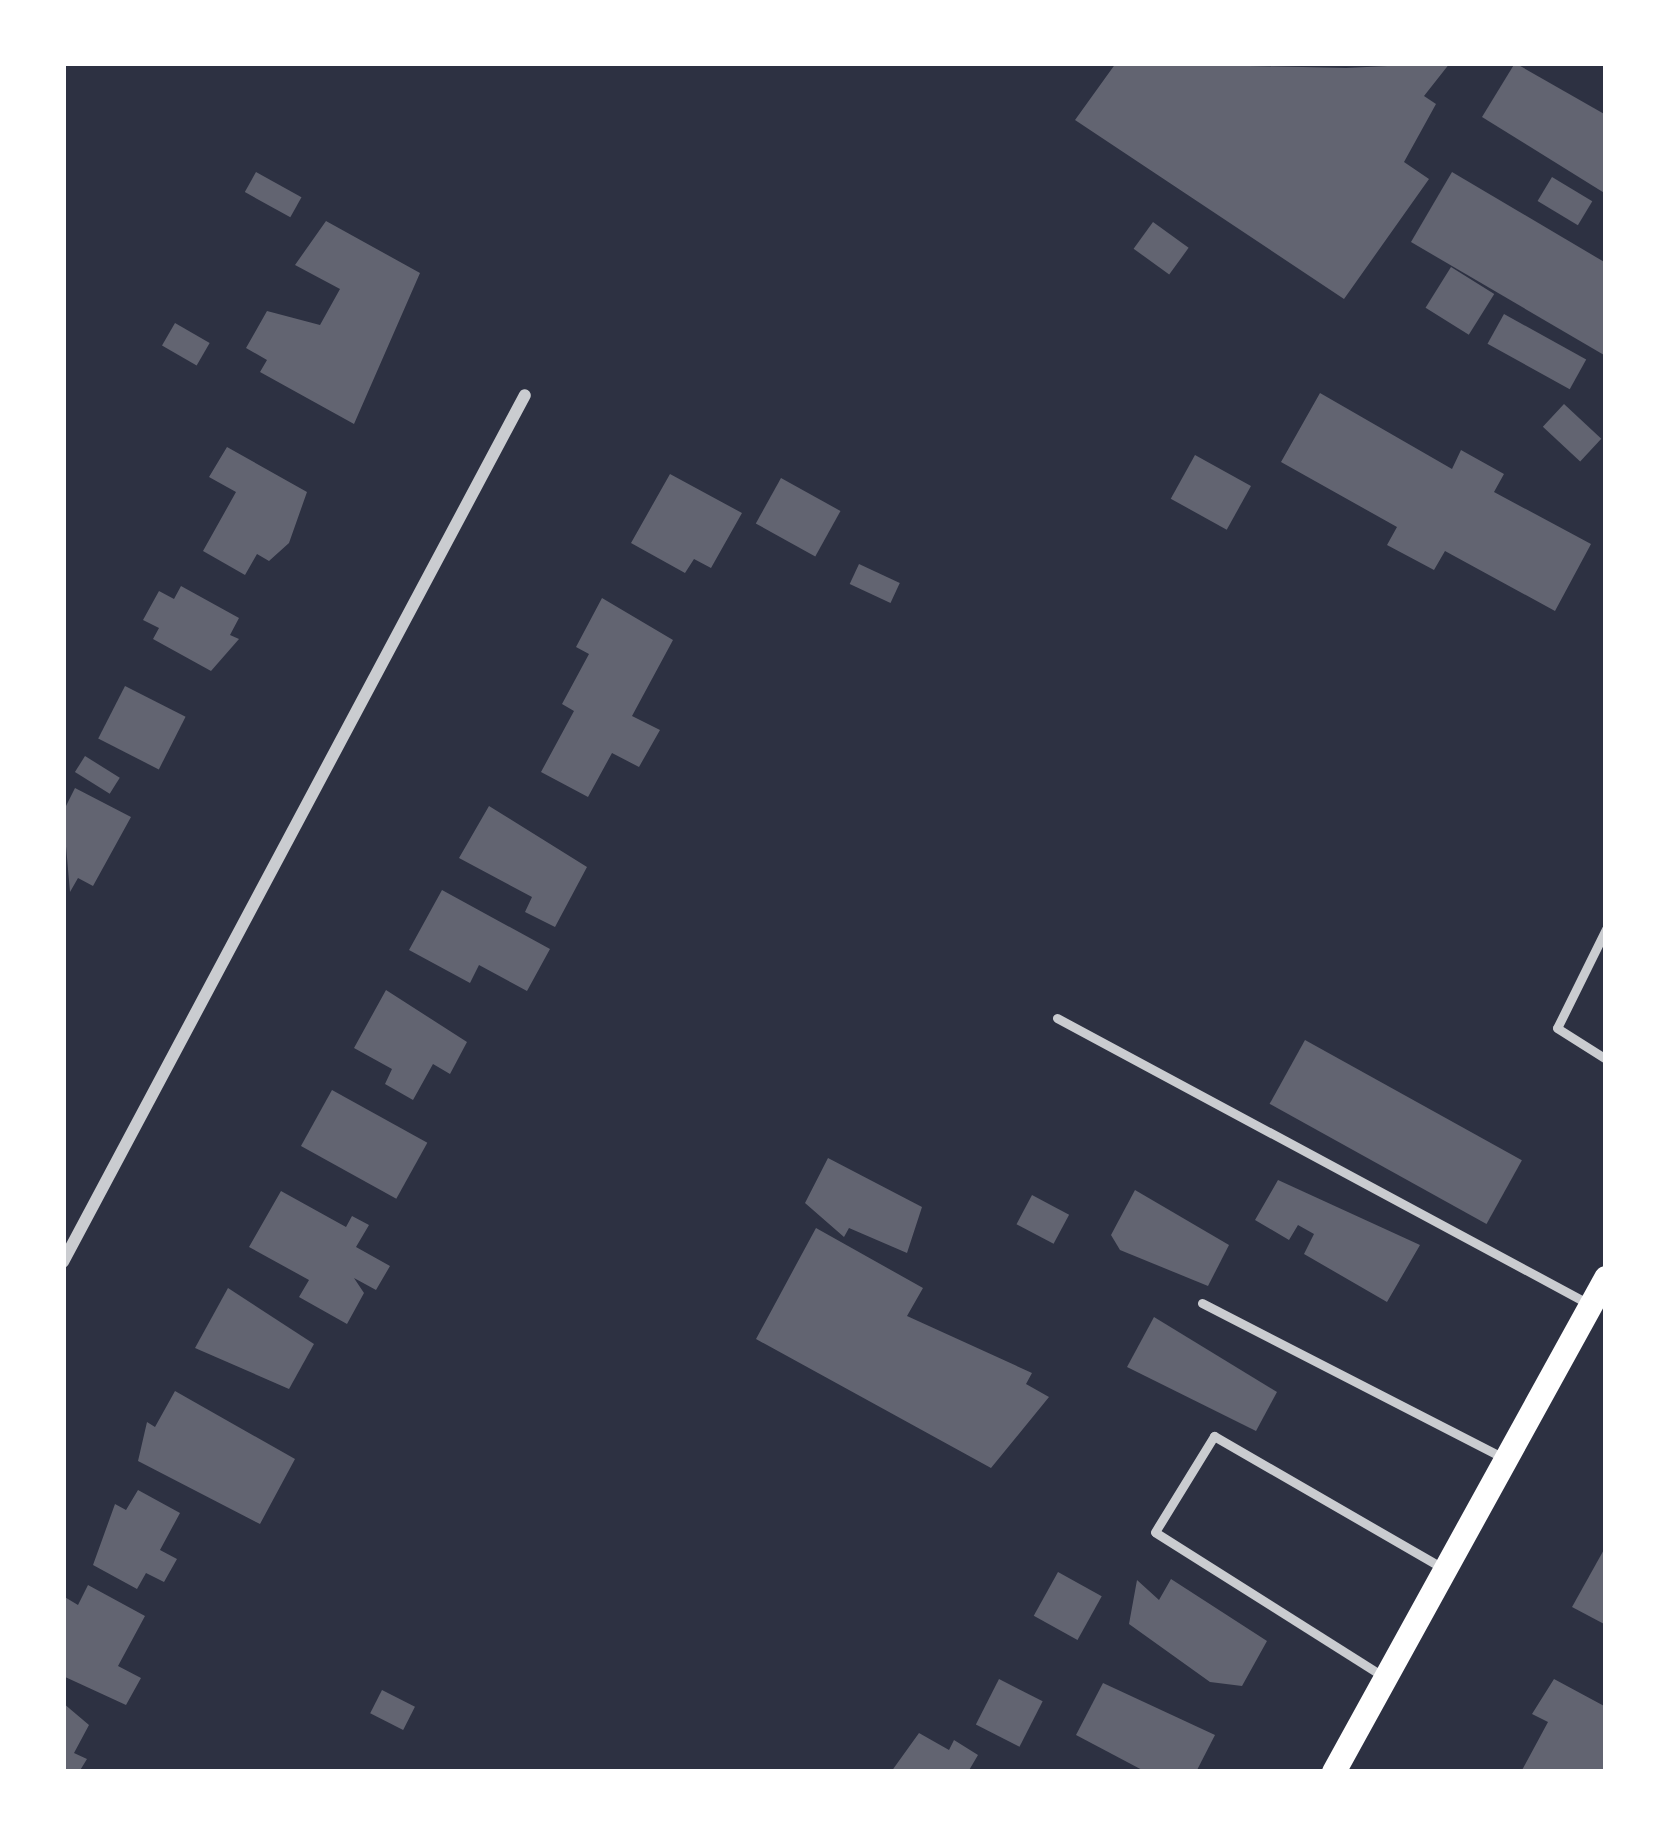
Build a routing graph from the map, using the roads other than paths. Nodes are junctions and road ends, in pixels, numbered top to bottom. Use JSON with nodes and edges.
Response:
{"nodes":[{"id":1,"x":525,"y":395,"type":"dead end"},
{"id":2,"x":1606,"y":929,"type":"edge"},
{"id":3,"x":1057,"y":1018,"type":"dead end"},
{"id":4,"x":1606,"y":1059,"type":"edge"},
{"id":5,"x":63,"y":1262,"type":"edge"},
{"id":6,"x":1606,"y":1278,"type":"edge"},
{"id":7,"x":1202,"y":1304,"type":"dead end"},
{"id":8,"x":1591,"y":1305,"type":"junction"},
{"id":9,"x":1506,"y":1460,"type":"junction"},
{"id":10,"x":1446,"y":1570,"type":"junction"},
{"id":11,"x":1386,"y":1678,"type":"junction"},
{"id":12,"x":1334,"y":1772,"type":"edge"}],
"edges":[{"from":1,"to":5,"type":"street"},
{"from":2,"to":4,"type":"lane"},
{"from":3,"to":8,"type":"lane"},
{"from":6,"to":8,"type":"main road"},
{"from":7,"to":9,"type":"lane"},
{"from":8,"to":9,"type":"main road"},
{"from":9,"to":10,"type":"main road"},
{"from":10,"to":11,"type":"main road"},
{"from":10,"to":11,"type":"lane"},
{"from":11,"to":12,"type":"main road"}]}
